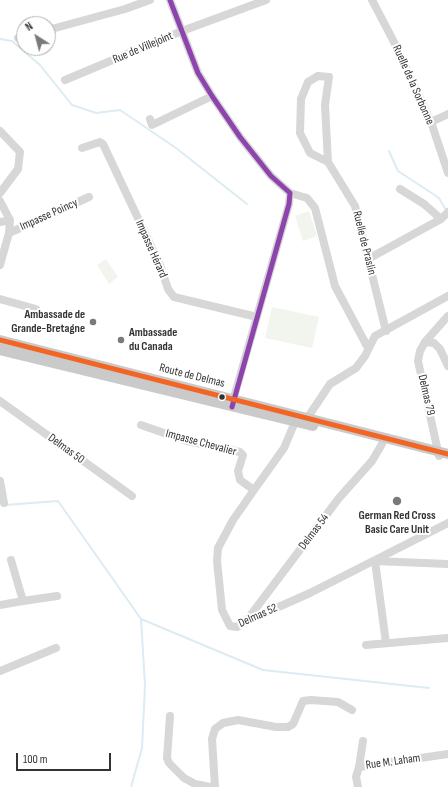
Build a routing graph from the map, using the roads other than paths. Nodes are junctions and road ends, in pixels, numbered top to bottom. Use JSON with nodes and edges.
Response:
{"nodes":[{"id":1,"x":150,"y":0,"type":"edge"},
{"id":2,"x":170,"y":0,"type":"edge"},
{"id":3,"x":266,"y":0,"type":"edge"},
{"id":4,"x":372,"y":0,"type":"edge"},
{"id":5,"x":56,"y":28,"type":"edge"},
{"id":6,"x":182,"y":31,"type":"junction"},
{"id":7,"x":65,"y":80,"type":"dead end"},
{"id":8,"x":212,"y":96,"type":"junction"},
{"id":9,"x":448,"y":114,"type":"edge"},
{"id":10,"x":150,"y":119,"type":"dead end"},
{"id":11,"x":431,"y":122,"type":"junction"},
{"id":12,"x":0,"y":131,"type":"edge"},
{"id":13,"x":82,"y":148,"type":"dead end"},
{"id":14,"x":328,"y":162,"type":"junction"},
{"id":15,"x":448,"y":173,"type":"edge"},
{"id":16,"x":400,"y":189,"type":"dead end"},
{"id":17,"x":290,"y":192,"type":"junction"},
{"id":18,"x":0,"y":193,"type":"edge"},
{"id":19,"x":89,"y":197,"type":"dead end"},
{"id":20,"x":0,"y":201,"type":"edge"},
{"id":21,"x":448,"y":212,"type":"edge"},
{"id":22,"x":441,"y":219,"type":"junction"},
{"id":23,"x":10,"y":220,"type":"junction"},
{"id":24,"x":0,"y":222,"type":"edge"},
{"id":25,"x":9,"y":234,"type":"junction"},
{"id":26,"x":368,"y":259,"type":"junction"},
{"id":27,"x":0,"y":265,"type":"edge"},
{"id":28,"x":448,"y":296,"type":"edge"},
{"id":29,"x":0,"y":299,"type":"edge"},
{"id":30,"x":36,"y":309,"type":"dead end"},
{"id":31,"x":448,"y":316,"type":"edge"},
{"id":32,"x":257,"y":317,"type":"junction"},
{"id":33,"x":386,"y":331,"type":"junction"},
{"id":34,"x":428,"y":339,"type":"junction"},
{"id":35,"x":0,"y":340,"type":"edge"},
{"id":36,"x":368,"y":348,"type":"junction"},
{"id":37,"x":0,"y":350,"type":"edge"},
{"id":38,"x":448,"y":366,"type":"edge"},
{"id":39,"x":0,"y":402,"type":"edge"},
{"id":40,"x":232,"y":404,"type":"junction"},
{"id":41,"x":308,"y":421,"type":"junction"},
{"id":42,"x":295,"y":422,"type":"junction"},
{"id":43,"x":141,"y":426,"type":"dead end"},
{"id":44,"x":382,"y":444,"type":"junction"},
{"id":45,"x":444,"y":455,"type":"edge"},
{"id":46,"x":0,"y":481,"type":"edge"},
{"id":47,"x":254,"y":490,"type":"junction"},
{"id":48,"x":132,"y":496,"type":"dead end"},
{"id":49,"x":4,"y":503,"type":"dead end"},
{"id":50,"x":448,"y":523,"type":"edge"},
{"id":51,"x":11,"y":560,"type":"dead end"},
{"id":52,"x":375,"y":561,"type":"junction"},
{"id":53,"x":448,"y":564,"type":"edge"},
{"id":54,"x":56,"y":596,"type":"dead end"},
{"id":55,"x":23,"y":601,"type":"junction"},
{"id":56,"x":0,"y":605,"type":"edge"},
{"id":57,"x":247,"y":621,"type":"junction"},
{"id":58,"x":448,"y":638,"type":"edge"},
{"id":59,"x":386,"y":643,"type":"junction"},
{"id":60,"x":366,"y":645,"type":"dead end"},
{"id":61,"x":56,"y":648,"type":"dead end"},
{"id":62,"x":0,"y":671,"type":"edge"},
{"id":63,"x":352,"y":710,"type":"dead end"},
{"id":64,"x":170,"y":716,"type":"dead end"},
{"id":65,"x":363,"y":742,"type":"dead end"},
{"id":66,"x":448,"y":754,"type":"edge"},
{"id":67,"x":359,"y":767,"type":"junction"},
{"id":68,"x":210,"y":787,"type":"edge"},
{"id":69,"x":215,"y":787,"type":"edge"},
{"id":70,"x":358,"y":787,"type":"edge"}],
"edges":[{"from":1,"to":5,"type":"street"},
{"from":2,"to":6,"type":"street"},
{"from":3,"to":6,"type":"street","name":"Rue de Villejoint"},
{"from":4,"to":11,"type":"street","name":"Ruelle de la Sorbonne"},
{"from":6,"to":7,"type":"street","name":"Rue de Villejoint"},
{"from":6,"to":8,"type":"street"},
{"from":8,"to":10,"type":"street"},
{"from":8,"to":17,"type":"street"},
{"from":9,"to":11,"type":"street"},
{"from":11,"to":15,"type":"street","name":"Ruelle de la Sorbonne"},
{"from":12,"to":18,"type":"street"},
{"from":13,"to":32,"type":"street","name":"Impasse Hérard"},
{"from":14,"to":14,"type":"street"},
{"from":14,"to":26,"type":"street","name":"Ruelle de Praslin"},
{"from":16,"to":22,"type":"street"},
{"from":17,"to":32,"type":"street"},
{"from":17,"to":36,"type":"street"},
{"from":19,"to":25,"type":"street","name":"Impasse Poincy"},
{"from":20,"to":23,"type":"street"},
{"from":21,"to":22,"type":"street"},
{"from":22,"to":26,"type":"street"},
{"from":23,"to":24,"type":"street","name":"Impasse Poincy"},
{"from":23,"to":25,"type":"street"},
{"from":25,"to":27,"type":"street"},
{"from":26,"to":33,"type":"street","name":"Ruelle de Praslin"},
{"from":28,"to":33,"type":"street"},
{"from":29,"to":30,"type":"street"},
{"from":31,"to":34,"type":"street"},
{"from":32,"to":40,"type":"street"},
{"from":33,"to":36,"type":"street"},
{"from":34,"to":38,"type":"street"},
{"from":34,"to":45,"type":"street","name":"Delmas 79"},
{"from":35,"to":40,"type":"main road","name":"Route de Delmas"},
{"from":36,"to":41,"type":"street"},
{"from":37,"to":40,"type":"main road","name":"Route de Delmas"},
{"from":39,"to":48,"type":"street","name":"Delmas 50"},
{"from":40,"to":41,"type":"main road","name":"Route de Delmas"},
{"from":40,"to":42,"type":"main road","name":"Route de Delmas"},
{"from":41,"to":42,"type":"main road","name":"Route de Delmas"},
{"from":41,"to":44,"type":"main road","name":"Route de Delmas"},
{"from":41,"to":45,"type":"main road","name":"Route de Delmas"},
{"from":42,"to":47,"type":"street","name":"Delmas 52"},
{"from":43,"to":47,"type":"street","name":"Impasse Chevalier"},
{"from":44,"to":45,"type":"main road","name":"Route de Delmas"},
{"from":44,"to":57,"type":"street","name":"Delmas 54"},
{"from":46,"to":49,"type":"street"},
{"from":47,"to":57,"type":"street","name":"Delmas 52"},
{"from":50,"to":52,"type":"street","name":"Delmas 52"},
{"from":51,"to":55,"type":"street"},
{"from":52,"to":53,"type":"street"},
{"from":52,"to":57,"type":"street","name":"Delmas 52"},
{"from":52,"to":59,"type":"street"},
{"from":54,"to":55,"type":"street"},
{"from":55,"to":56,"type":"street"},
{"from":58,"to":59,"type":"street"},
{"from":59,"to":60,"type":"street"},
{"from":61,"to":62,"type":"street"},
{"from":63,"to":69,"type":"street"},
{"from":64,"to":68,"type":"street"},
{"from":65,"to":67,"type":"street"},
{"from":66,"to":67,"type":"street","name":"Rue M. Laham"},
{"from":67,"to":70,"type":"street","name":"Rue M. Laham"}]}
